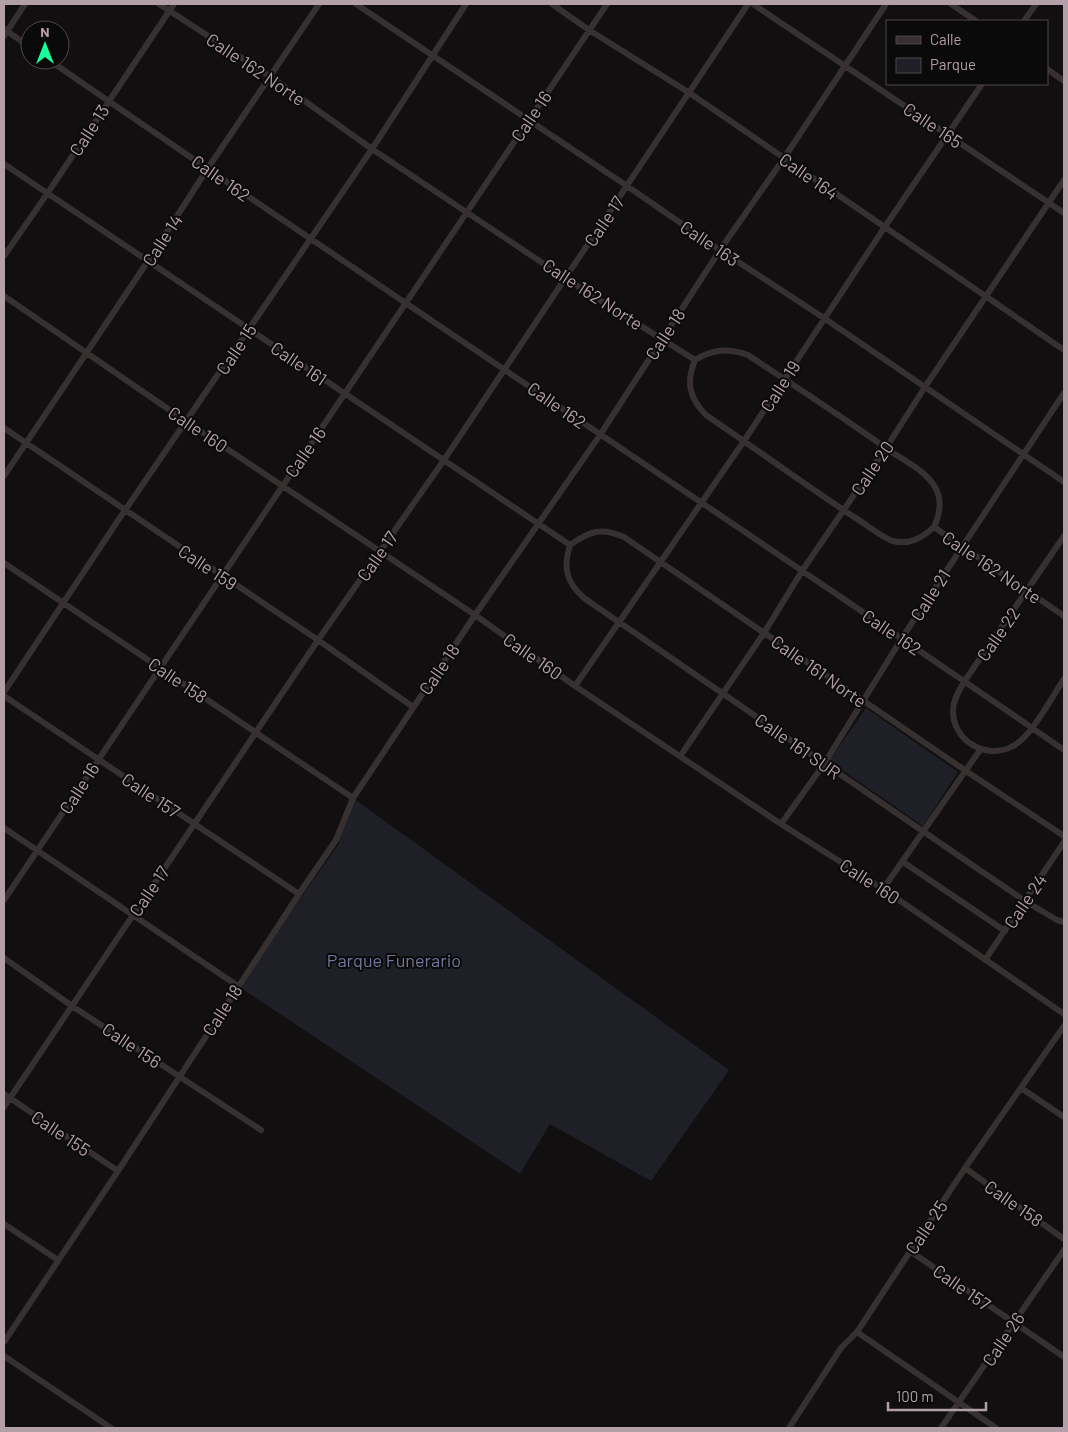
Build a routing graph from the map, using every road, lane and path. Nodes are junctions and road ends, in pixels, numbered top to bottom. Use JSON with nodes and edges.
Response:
{"nodes":[{"id":1,"x":25,"y":4,"type":"edge"},
{"id":2,"x":159,"y":4,"type":"edge"},
{"id":3,"x":174,"y":4,"type":"edge"},
{"id":4,"x":319,"y":4,"type":"edge"},
{"id":5,"x":356,"y":4,"type":"edge"},
{"id":6,"x":466,"y":4,"type":"edge"},
{"id":7,"x":552,"y":4,"type":"edge"},
{"id":8,"x":607,"y":4,"type":"edge"},
{"id":9,"x":748,"y":4,"type":"edge"},
{"id":10,"x":753,"y":4,"type":"edge"},
{"id":11,"x":886,"y":4,"type":"edge"},
{"id":12,"x":951,"y":4,"type":"edge"},
{"id":13,"x":1036,"y":4,"type":"edge"},
{"id":14,"x":169,"y":11,"type":"junction"},
{"id":15,"x":975,"y":20,"type":"edge"},
{"id":16,"x":1025,"y":20,"type":"edge"},
{"id":17,"x":589,"y":30,"type":"junction"},
{"id":18,"x":5,"y":32,"type":"edge"},
{"id":19,"x":20,"y":41,"type":"edge"},
{"id":20,"x":433,"y":56,"type":"junction"},
{"id":21,"x":844,"y":66,"type":"junction"},
{"id":22,"x":63,"y":70,"type":"edge"},
{"id":23,"x":1048,"y":70,"type":"edge"},
{"id":24,"x":270,"y":77,"type":"junction"},
{"id":25,"x":1064,"y":81,"type":"edge"},
{"id":26,"x":981,"y":85,"type":"edge"},
{"id":27,"x":688,"y":92,"type":"junction"},
{"id":28,"x":108,"y":101,"type":"junction"},
{"id":29,"x":528,"y":120,"type":"junction"},
{"id":30,"x":946,"y":134,"type":"junction"},
{"id":31,"x":372,"y":149,"type":"junction"},
{"id":32,"x":784,"y":158,"type":"junction"},
{"id":33,"x":4,"y":164,"type":"edge"},
{"id":34,"x":208,"y":168,"type":"junction"},
{"id":35,"x":1064,"y":180,"type":"edge"},
{"id":36,"x":627,"y":186,"type":"junction"},
{"id":37,"x":47,"y":194,"type":"junction"},
{"id":38,"x":1050,"y":203,"type":"junction"},
{"id":39,"x":468,"y":212,"type":"junction"},
{"id":40,"x":1064,"y":213,"type":"edge"},
{"id":41,"x":884,"y":228,"type":"junction"},
{"id":42,"x":310,"y":239,"type":"junction"},
{"id":43,"x":720,"y":250,"type":"junction"},
{"id":44,"x":4,"y":256,"type":"edge"},
{"id":45,"x":148,"y":261,"type":"junction"},
{"id":46,"x":565,"y":278,"type":"junction"},
{"id":47,"x":986,"y":295,"type":"junction"},
{"id":48,"x":4,"y":296,"type":"edge"},
{"id":49,"x":406,"y":304,"type":"junction"},
{"id":50,"x":824,"y":318,"type":"junction"},
{"id":51,"x":249,"y":329,"type":"junction"},
{"id":52,"x":662,"y":339,"type":"junction"},
{"id":53,"x":1064,"y":350,"type":"edge"},
{"id":54,"x":87,"y":352,"type":"junction"},
{"id":55,"x":695,"y":360,"type":"junction"},
{"id":56,"x":504,"y":368,"type":"junction"},
{"id":57,"x":784,"y":379,"type":"junction"},
{"id":58,"x":925,"y":387,"type":"junction"},
{"id":59,"x":1064,"y":393,"type":"edge"},
{"id":60,"x":346,"y":394,"type":"junction"},
{"id":61,"x":187,"y":422,"type":"junction"},
{"id":62,"x":4,"y":428,"type":"edge"},
{"id":63,"x":600,"y":436,"type":"junction"},
{"id":64,"x":744,"y":441,"type":"junction"},
{"id":65,"x":26,"y":443,"type":"junction"},
{"id":66,"x":886,"y":448,"type":"junction"},
{"id":67,"x":1024,"y":454,"type":"junction"},
{"id":68,"x":444,"y":460,"type":"junction"},
{"id":69,"x":4,"y":476,"type":"edge"},
{"id":70,"x":1064,"y":482,"type":"edge"},
{"id":71,"x":282,"y":485,"type":"junction"},
{"id":72,"x":702,"y":502,"type":"junction"},
{"id":73,"x":125,"y":510,"type":"junction"},
{"id":74,"x":844,"y":510,"type":"junction"},
{"id":75,"x":539,"y":524,"type":"junction"},
{"id":76,"x":934,"y":527,"type":"junction"},
{"id":77,"x":1064,"y":536,"type":"edge"},
{"id":78,"x":570,"y":545,"type":"junction"},
{"id":79,"x":962,"y":547,"type":"junction"},
{"id":80,"x":380,"y":552,"type":"junction"},
{"id":81,"x":660,"y":562,"type":"junction"},
{"id":82,"x":4,"y":563,"type":"edge"},
{"id":83,"x":802,"y":571,"type":"junction"},
{"id":84,"x":221,"y":576,"type":"junction"},
{"id":85,"x":1027,"y":591,"type":"junction"},
{"id":86,"x":64,"y":604,"type":"junction"},
{"id":87,"x":475,"y":615,"type":"junction"},
{"id":88,"x":1064,"y":616,"type":"edge"},
{"id":89,"x":620,"y":623,"type":"junction"},
{"id":90,"x":764,"y":633,"type":"junction"},
{"id":91,"x":902,"y":638,"type":"junction"},
{"id":92,"x":318,"y":640,"type":"junction"},
{"id":93,"x":160,"y":667,"type":"junction"},
{"id":94,"x":1064,"y":679,"type":"edge"},
{"id":95,"x":964,"y":682,"type":"junction"},
{"id":96,"x":575,"y":686,"type":"junction"},
{"id":97,"x":723,"y":693,"type":"junction"},
{"id":98,"x":4,"y":694,"type":"edge"},
{"id":99,"x":864,"y":702,"type":"junction"},
{"id":100,"x":413,"y":706,"type":"junction"},
{"id":101,"x":1032,"y":727,"type":"junction"},
{"id":102,"x":255,"y":733,"type":"junction"},
{"id":103,"x":980,"y":750,"type":"junction"},
{"id":104,"x":1064,"y":750,"type":"edge"},
{"id":105,"x":681,"y":755,"type":"junction"},
{"id":106,"x":98,"y":759,"type":"junction"},
{"id":107,"x":824,"y":764,"type":"junction"},
{"id":108,"x":966,"y":771,"type":"junction"},
{"id":109,"x":352,"y":798,"type":"junction"},
{"id":110,"x":194,"y":823,"type":"junction"},
{"id":111,"x":782,"y":824,"type":"junction"},
{"id":112,"x":4,"y":828,"type":"edge"},
{"id":113,"x":924,"y":832,"type":"junction"},
{"id":114,"x":1064,"y":836,"type":"edge"},
{"id":115,"x":1064,"y":842,"type":"edge"},
{"id":116,"x":38,"y":851,"type":"junction"},
{"id":117,"x":903,"y":862,"type":"junction"},
{"id":118,"x":883,"y":889,"type":"junction"},
{"id":119,"x":299,"y":894,"type":"junction"},
{"id":120,"x":4,"y":900,"type":"edge"},
{"id":121,"x":1026,"y":901,"type":"junction"},
{"id":122,"x":132,"y":916,"type":"junction"},
{"id":123,"x":1064,"y":922,"type":"edge"},
{"id":124,"x":1005,"y":931,"type":"junction"},
{"id":125,"x":4,"y":958,"type":"edge"},
{"id":126,"x":984,"y":960,"type":"junction"},
{"id":127,"x":238,"y":986,"type":"junction"},
{"id":128,"x":72,"y":1006,"type":"junction"},
{"id":129,"x":1064,"y":1014,"type":"edge"},
{"id":130,"x":1064,"y":1026,"type":"edge"},
{"id":131,"x":179,"y":1077,"type":"junction"},
{"id":132,"x":1021,"y":1088,"type":"junction"},
{"id":133,"x":7,"y":1096,"type":"edge"},
{"id":134,"x":4,"y":1107,"type":"edge"},
{"id":135,"x":1064,"y":1117,"type":"edge"},
{"id":136,"x":261,"y":1130,"type":"dead end"},
{"id":137,"x":965,"y":1168,"type":"junction"},
{"id":138,"x":118,"y":1172,"type":"junction"},
{"id":139,"x":4,"y":1224,"type":"edge"},
{"id":140,"x":1064,"y":1239,"type":"edge"},
{"id":141,"x":1064,"y":1250,"type":"edge"},
{"id":142,"x":910,"y":1251,"type":"junction"},
{"id":143,"x":58,"y":1260,"type":"junction"},
{"id":144,"x":1014,"y":1323,"type":"junction"},
{"id":145,"x":857,"y":1332,"type":"junction"},
{"id":146,"x":4,"y":1342,"type":"edge"},
{"id":147,"x":4,"y":1356,"type":"edge"},
{"id":148,"x":1064,"y":1357,"type":"edge"},
{"id":149,"x":960,"y":1402,"type":"junction"},
{"id":150,"x":111,"y":1428,"type":"edge"},
{"id":151,"x":789,"y":1428,"type":"edge"},
{"id":152,"x":941,"y":1428,"type":"edge"},
{"id":153,"x":996,"y":1428,"type":"edge"}],
"edges":[{"from":1,"to":18,"type":"street"},
{"from":2,"to":14,"type":"street","name":"Calle 162 Norte"},
{"from":3,"to":14,"type":"street","name":"Calle 13"},
{"from":4,"to":24,"type":"street","name":"Calle 14"},
{"from":5,"to":20,"type":"street","name":"Calle 163"},
{"from":6,"to":20,"type":"street","name":"Calle 15"},
{"from":7,"to":17,"type":"street","name":"Calle 164"},
{"from":8,"to":17,"type":"street","name":"Calle 16"},
{"from":9,"to":27,"type":"street","name":"Calle 17"},
{"from":10,"to":21,"type":"street","name":"Calle 165"},
{"from":11,"to":21,"type":"street","name":"Calle 18"},
{"from":12,"to":15,"type":"street"},
{"from":13,"to":16,"type":"street"},
{"from":14,"to":24,"type":"street","name":"Calle 162 Norte"},
{"from":14,"to":28,"type":"street","name":"Calle 13"},
{"from":17,"to":27,"type":"street","name":"Calle 164"},
{"from":17,"to":29,"type":"street","name":"Calle 16"},
{"from":18,"to":19,"type":"street"},
{"from":20,"to":29,"type":"street","name":"Calle 163"},
{"from":20,"to":31,"type":"street","name":"Calle 15"},
{"from":21,"to":30,"type":"street","name":"Calle 165"},
{"from":21,"to":32,"type":"street","name":"Calle 18"},
{"from":22,"to":28,"type":"street","name":"Calle 162"},
{"from":23,"to":25,"type":"street"},
{"from":24,"to":31,"type":"street","name":"Calle 162 Norte"},
{"from":24,"to":34,"type":"street","name":"Calle 14"},
{"from":26,"to":30,"type":"street","name":"Calle 19"},
{"from":27,"to":32,"type":"street","name":"Calle 164"},
{"from":27,"to":36,"type":"street","name":"Calle 17"},
{"from":28,"to":34,"type":"street","name":"Calle 162"},
{"from":28,"to":37,"type":"street","name":"Calle 13"},
{"from":29,"to":36,"type":"street","name":"Calle 163"},
{"from":29,"to":39,"type":"street","name":"Calle 16"},
{"from":30,"to":38,"type":"street","name":"Calle 165"},
{"from":30,"to":41,"type":"street","name":"Calle 19"},
{"from":31,"to":39,"type":"street","name":"Calle 162 Norte"},
{"from":31,"to":42,"type":"street","name":"Calle 15"},
{"from":32,"to":41,"type":"street","name":"Calle 164"},
{"from":32,"to":43,"type":"street","name":"Calle 18"},
{"from":33,"to":37,"type":"street","name":"Calle 161"},
{"from":34,"to":42,"type":"street","name":"Calle 162"},
{"from":34,"to":45,"type":"street","name":"Calle 14"},
{"from":35,"to":38,"type":"street","name":"Calle 20"},
{"from":36,"to":43,"type":"street","name":"Calle 163"},
{"from":36,"to":46,"type":"street","name":"Calle 17"},
{"from":37,"to":44,"type":"street","name":"Calle 13"},
{"from":37,"to":45,"type":"street","name":"Calle 161"},
{"from":38,"to":40,"type":"street","name":"Calle 165"},
{"from":38,"to":47,"type":"street","name":"Calle 20"},
{"from":39,"to":46,"type":"street","name":"Calle 162 Norte"},
{"from":39,"to":49,"type":"street","name":"Calle 16"},
{"from":41,"to":47,"type":"street","name":"Calle 164"},
{"from":41,"to":50,"type":"street","name":"Calle 19"},
{"from":42,"to":49,"type":"street","name":"Calle 162"},
{"from":42,"to":51,"type":"street","name":"Calle 15"},
{"from":43,"to":50,"type":"street","name":"Calle 163"},
{"from":43,"to":52,"type":"street","name":"Calle 18"},
{"from":45,"to":51,"type":"street","name":"Calle 161"},
{"from":45,"to":54,"type":"street","name":"Calle 14"},
{"from":46,"to":52,"type":"street","name":"Calle 162 Norte"},
{"from":46,"to":56,"type":"street","name":"Calle 17"},
{"from":47,"to":53,"type":"street","name":"Calle 164"},
{"from":47,"to":58,"type":"street","name":"Calle 20"},
{"from":48,"to":54,"type":"street","name":"Calle 160"},
{"from":49,"to":56,"type":"street","name":"Calle 162"},
{"from":49,"to":60,"type":"street","name":"Calle 16"},
{"from":50,"to":57,"type":"street","name":"Calle 19"},
{"from":50,"to":58,"type":"street","name":"Calle 163"},
{"from":51,"to":60,"type":"street","name":"Calle 161"},
{"from":51,"to":61,"type":"street","name":"Calle 15"},
{"from":52,"to":55,"type":"street","name":"Calle 162 Norte"},
{"from":52,"to":63,"type":"street","name":"Calle 18"},
{"from":54,"to":61,"type":"street","name":"Calle 160"},
{"from":54,"to":65,"type":"street","name":"Calle 14"},
{"from":55,"to":57,"type":"street"},
{"from":55,"to":64,"type":"street","name":"Calle 162 Norte"},
{"from":56,"to":63,"type":"street","name":"Calle 162"},
{"from":56,"to":68,"type":"street","name":"Calle 17"},
{"from":57,"to":64,"type":"street","name":"Calle 19"},
{"from":57,"to":66,"type":"street"},
{"from":58,"to":66,"type":"street","name":"Calle 20"},
{"from":58,"to":67,"type":"street","name":"Calle 163"},
{"from":59,"to":67,"type":"street","name":"Calle 21"},
{"from":60,"to":68,"type":"street","name":"Calle 161"},
{"from":60,"to":71,"type":"street","name":"Calle 16"},
{"from":61,"to":71,"type":"street","name":"Calle 160"},
{"from":61,"to":73,"type":"street","name":"Calle 15"},
{"from":62,"to":65,"type":"street","name":"Calle 159"},
{"from":63,"to":72,"type":"street","name":"Calle 162"},
{"from":63,"to":75,"type":"street","name":"Calle 18"},
{"from":64,"to":72,"type":"street","name":"Calle 19"},
{"from":64,"to":74,"type":"street","name":"Calle 162 Norte"},
{"from":65,"to":69,"type":"street","name":"Calle 14"},
{"from":65,"to":73,"type":"street","name":"Calle 159"},
{"from":66,"to":74,"type":"street","name":"Calle 20"},
{"from":66,"to":76,"type":"street"},
{"from":67,"to":70,"type":"street","name":"Calle 163"},
{"from":67,"to":79,"type":"street","name":"Calle 21"},
{"from":68,"to":75,"type":"street","name":"Calle 161"},
{"from":68,"to":80,"type":"street","name":"Calle 17"},
{"from":71,"to":80,"type":"street","name":"Calle 160"},
{"from":71,"to":84,"type":"street","name":"Calle 16"},
{"from":72,"to":81,"type":"street","name":"Calle 19"},
{"from":72,"to":83,"type":"street","name":"Calle 162"},
{"from":73,"to":84,"type":"street","name":"Calle 159"},
{"from":73,"to":86,"type":"street","name":"Calle 15"},
{"from":74,"to":76,"type":"street","name":"Calle 162 Norte"},
{"from":74,"to":83,"type":"street","name":"Calle 20"},
{"from":75,"to":78,"type":"street","name":"Calle 161"},
{"from":75,"to":87,"type":"street","name":"Calle 18"},
{"from":76,"to":79,"type":"street","name":"Calle 162 Norte"},
{"from":77,"to":85,"type":"street","name":"Calle 22"},
{"from":78,"to":81,"type":"street","name":"Calle 161 Norte"},
{"from":78,"to":89,"type":"street","name":"Calle 161 SUR"},
{"from":79,"to":85,"type":"street","name":"Calle 162 Norte"},
{"from":79,"to":91,"type":"street","name":"Calle 21"},
{"from":80,"to":87,"type":"street","name":"Calle 160"},
{"from":80,"to":92,"type":"street","name":"Calle 17"},
{"from":81,"to":89,"type":"street","name":"Calle 19"},
{"from":81,"to":90,"type":"street","name":"Calle 161 Norte"},
{"from":82,"to":86,"type":"street","name":"Calle 158"},
{"from":83,"to":90,"type":"street","name":"Calle 20"},
{"from":83,"to":91,"type":"street","name":"Calle 162"},
{"from":84,"to":92,"type":"street","name":"Calle 159"},
{"from":84,"to":93,"type":"street","name":"Calle 16"},
{"from":85,"to":88,"type":"street","name":"Calle 162 Norte"},
{"from":85,"to":95,"type":"street","name":"Calle 22"},
{"from":86,"to":93,"type":"street","name":"Calle 158"},
{"from":86,"to":98,"type":"street","name":"Calle 15"},
{"from":87,"to":96,"type":"street","name":"Calle 160"},
{"from":87,"to":100,"type":"street","name":"Calle 18"},
{"from":89,"to":96,"type":"street","name":"Calle 19"},
{"from":89,"to":97,"type":"street","name":"Calle 161 SUR"},
{"from":90,"to":97,"type":"street","name":"Calle 20"},
{"from":90,"to":99,"type":"street","name":"Calle 161 Norte"},
{"from":91,"to":95,"type":"street","name":"Calle 162"},
{"from":91,"to":99,"type":"street","name":"Calle 21"},
{"from":92,"to":100,"type":"street","name":"Calle 159"},
{"from":92,"to":102,"type":"street","name":"Calle 17"},
{"from":93,"to":102,"type":"street","name":"Calle 158"},
{"from":93,"to":106,"type":"street","name":"Calle 16"},
{"from":94,"to":101,"type":"street"},
{"from":95,"to":101,"type":"street","name":"Calle 162"},
{"from":95,"to":103,"type":"street","name":"Calle 22"},
{"from":96,"to":105,"type":"street","name":"Calle 160"},
{"from":97,"to":105,"type":"street","name":"Calle 20"},
{"from":97,"to":107,"type":"street","name":"Calle 161 SUR"},
{"from":98,"to":106,"type":"street","name":"Calle 157"},
{"from":99,"to":107,"type":"street","name":"Calle 21"},
{"from":99,"to":108,"type":"street","name":"Calle 161 Norte"},
{"from":100,"to":109,"type":"street","name":"Calle 18"},
{"from":101,"to":103,"type":"street"},
{"from":101,"to":104,"type":"street","name":"Calle 162"},
{"from":102,"to":109,"type":"street","name":"Calle 158"},
{"from":102,"to":110,"type":"street","name":"Calle 17"},
{"from":103,"to":108,"type":"street"},
{"from":105,"to":111,"type":"street","name":"Calle 160"},
{"from":106,"to":110,"type":"street","name":"Calle 157"},
{"from":106,"to":116,"type":"street","name":"Calle 16"},
{"from":107,"to":111,"type":"street","name":"Calle 21"},
{"from":107,"to":113,"type":"street","name":"Calle 161 SUR"},
{"from":108,"to":113,"type":"street"},
{"from":108,"to":114,"type":"street","name":"Calle 161 Norte"},
{"from":109,"to":119,"type":"street","name":"Calle 18"},
{"from":110,"to":119,"type":"street","name":"Calle 157"},
{"from":110,"to":122,"type":"street","name":"Calle 17"},
{"from":111,"to":118,"type":"street","name":"Calle 160"},
{"from":112,"to":116,"type":"street"},
{"from":113,"to":117,"type":"street"},
{"from":113,"to":121,"type":"street","name":"Calle 161 SUR"},
{"from":115,"to":121,"type":"street","name":"Calle 24"},
{"from":116,"to":120,"type":"street","name":"Calle 16"},
{"from":116,"to":122,"type":"street"},
{"from":117,"to":118,"type":"street"},
{"from":117,"to":124,"type":"street"},
{"from":118,"to":126,"type":"street","name":"Calle 160"},
{"from":119,"to":127,"type":"street","name":"Calle 18"},
{"from":121,"to":123,"type":"street","name":"Calle 161 SUR"},
{"from":121,"to":124,"type":"street","name":"Calle 24"},
{"from":122,"to":127,"type":"street"},
{"from":122,"to":128,"type":"street","name":"Calle 17"},
{"from":124,"to":126,"type":"street","name":"Calle 24"},
{"from":125,"to":128,"type":"street","name":"Calle 156"},
{"from":126,"to":129,"type":"street","name":"Calle 160"},
{"from":127,"to":131,"type":"street","name":"Calle 18"},
{"from":128,"to":131,"type":"street","name":"Calle 156"},
{"from":128,"to":133,"type":"street","name":"Calle 17"},
{"from":130,"to":132,"type":"street","name":"Calle 25"},
{"from":131,"to":136,"type":"street","name":"Calle 156"},
{"from":131,"to":138,"type":"street","name":"Calle 18"},
{"from":132,"to":135,"type":"street"},
{"from":132,"to":137,"type":"street","name":"Calle 25"},
{"from":133,"to":134,"type":"street","name":"Calle 17"},
{"from":133,"to":138,"type":"street","name":"Calle 155"},
{"from":137,"to":140,"type":"street","name":"Calle 158"},
{"from":137,"to":142,"type":"street","name":"Calle 25"},
{"from":138,"to":143,"type":"street","name":"Calle 18"},
{"from":139,"to":143,"type":"street"},
{"from":141,"to":144,"type":"street","name":"Calle 26"},
{"from":142,"to":144,"type":"street","name":"Calle 157"},
{"from":142,"to":145,"type":"street","name":"Calle 25"},
{"from":143,"to":146,"type":"street","name":"Calle 18"},
{"from":144,"to":148,"type":"street","name":"Calle 157"},
{"from":144,"to":149,"type":"street","name":"Calle 26"},
{"from":145,"to":149,"type":"street"},
{"from":145,"to":151,"type":"street","name":"Calle 25"},
{"from":147,"to":150,"type":"street"},
{"from":149,"to":152,"type":"street","name":"Calle 26"},
{"from":149,"to":153,"type":"street"}]}
